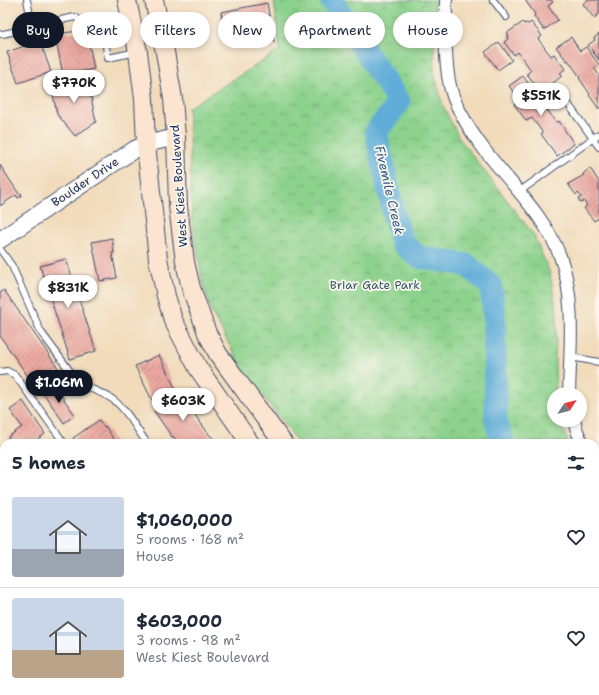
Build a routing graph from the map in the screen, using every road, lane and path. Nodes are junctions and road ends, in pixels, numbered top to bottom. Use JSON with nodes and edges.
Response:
{"nodes":[{"id":1,"x":27,"y":0,"type":"edge"},
{"id":2,"x":127,"y":0,"type":"edge"},
{"id":3,"x":154,"y":0,"type":"edge"},
{"id":4,"x":446,"y":0,"type":"edge"},
{"id":5,"x":493,"y":0,"type":"edge"},
{"id":6,"x":506,"y":18,"type":"dead end"},
{"id":7,"x":0,"y":34,"type":"edge"},
{"id":8,"x":106,"y":48,"type":"edge"},
{"id":9,"x":138,"y":52,"type":"junction"},
{"id":10,"x":562,"y":94,"type":"dead end"},
{"id":11,"x":599,"y":134,"type":"edge"},
{"id":12,"x":176,"y":137,"type":"junction"},
{"id":13,"x":593,"y":139,"type":"junction"},
{"id":14,"x":146,"y":144,"type":"junction"},
{"id":15,"x":599,"y":147,"type":"edge"},
{"id":16,"x":519,"y":192,"type":"junction"},
{"id":17,"x":0,"y":240,"type":"edge"},
{"id":18,"x":0,"y":249,"type":"edge"},
{"id":19,"x":570,"y":357,"type":"junction"},
{"id":20,"x":599,"y":362,"type":"edge"},
{"id":21,"x":0,"y":372,"type":"edge"},
{"id":22,"x":569,"y":387,"type":"edge"},
{"id":23,"x":576,"y":427,"type":"edge"},
{"id":24,"x":61,"y":439,"type":"edge"},
{"id":25,"x":144,"y":439,"type":"edge"},
{"id":26,"x":247,"y":439,"type":"edge"},
{"id":27,"x":280,"y":439,"type":"edge"},
{"id":28,"x":581,"y":439,"type":"edge"}],
"edges":[{"from":1,"to":7,"type":"lane"},
{"from":2,"to":9,"type":"main road"},
{"from":3,"to":12,"type":"main road","name":"West Kiest Boulevard"},
{"from":4,"to":16,"type":"street"},
{"from":5,"to":6,"type":"lane"},
{"from":8,"to":9,"type":"lane"},
{"from":9,"to":14,"type":"main road"},
{"from":10,"to":13,"type":"lane"},
{"from":11,"to":13,"type":"lane"},
{"from":12,"to":14,"type":"street","name":"Boulder Drive"},
{"from":12,"to":27,"type":"main road","name":"West Kiest Boulevard"},
{"from":13,"to":15,"type":"lane"},
{"from":13,"to":16,"type":"lane"},
{"from":14,"to":17,"type":"street","name":"Boulder Drive"},
{"from":14,"to":26,"type":"main road"},
{"from":16,"to":19,"type":"street"},
{"from":18,"to":25,"type":"lane"},
{"from":19,"to":20,"type":"lane"},
{"from":19,"to":22,"type":"street"},
{"from":21,"to":24,"type":"lane"},
{"from":23,"to":28,"type":"street"}]}
